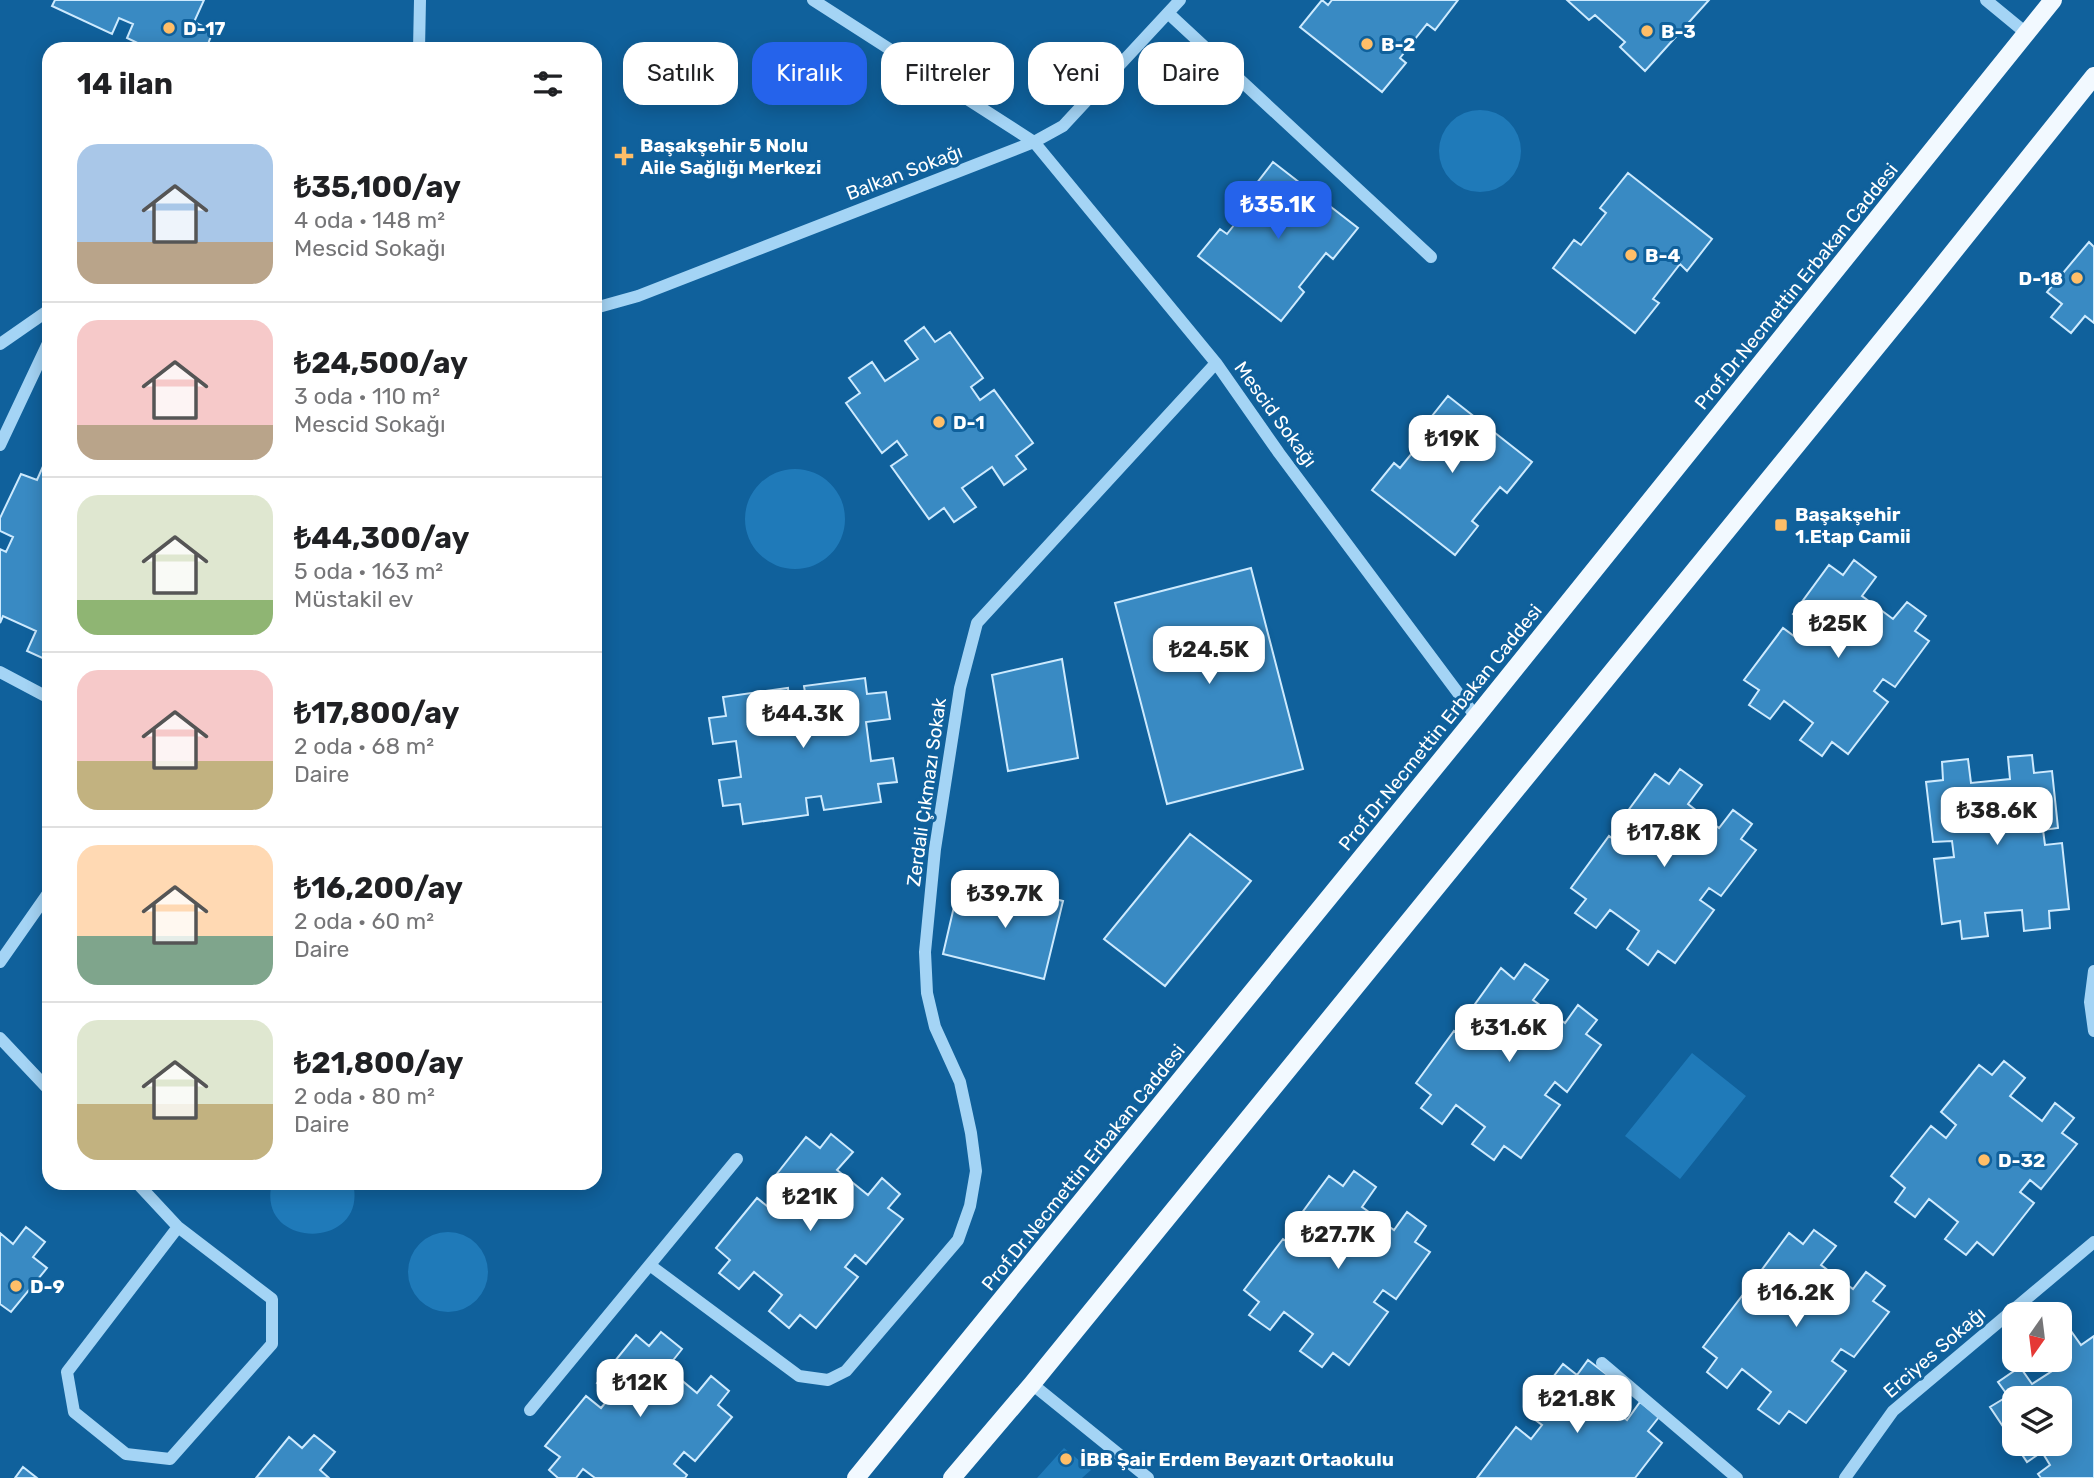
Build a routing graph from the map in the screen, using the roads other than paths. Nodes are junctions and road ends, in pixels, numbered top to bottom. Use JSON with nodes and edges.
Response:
{"nodes":[{"id":1,"x":421,"y":0,"type":"edge"},
{"id":2,"x":813,"y":0,"type":"edge"},
{"id":3,"x":1180,"y":0,"type":"edge"},
{"id":4,"x":1986,"y":0,"type":"edge"},
{"id":5,"x":2053,"y":0,"type":"edge"},
{"id":6,"x":1168,"y":13,"type":"junction"},
{"id":7,"x":2026,"y":33,"type":"junction"},
{"id":8,"x":419,"y":42,"type":"edge"},
{"id":9,"x":2094,"y":76,"type":"edge"},
{"id":10,"x":1034,"y":142,"type":"junction"},
{"id":11,"x":1432,"y":257,"type":"dead end"},
{"id":12,"x":602,"y":306,"type":"edge"},
{"id":13,"x":42,"y":315,"type":"edge"},
{"id":14,"x":0,"y":344,"type":"edge"},
{"id":15,"x":42,"y":356,"type":"edge"},
{"id":16,"x":1216,"y":363,"type":"junction"},
{"id":17,"x":0,"y":445,"type":"edge"},
{"id":18,"x":0,"y":672,"type":"edge"},
{"id":19,"x":42,"y":694,"type":"edge"},
{"id":20,"x":1476,"y":717,"type":"junction"},
{"id":21,"x":42,"y":902,"type":"edge"},
{"id":22,"x":0,"y":962,"type":"edge"},
{"id":23,"x":2094,"y":971,"type":"edge"},
{"id":24,"x":2094,"y":1031,"type":"edge"},
{"id":25,"x":0,"y":1038,"type":"edge"},
{"id":26,"x":42,"y":1083,"type":"edge"},
{"id":27,"x":737,"y":1159,"type":"dead end"},
{"id":28,"x":144,"y":1190,"type":"edge"},
{"id":29,"x":178,"y":1227,"type":"junction"},
{"id":30,"x":2094,"y":1242,"type":"edge"},
{"id":31,"x":650,"y":1266,"type":"junction"},
{"id":32,"x":1602,"y":1363,"type":"dead end"},
{"id":33,"x":1032,"y":1384,"type":"junction"},
{"id":34,"x":530,"y":1410,"type":"dead end"},
{"id":35,"x":856,"y":1478,"type":"edge"},
{"id":36,"x":952,"y":1478,"type":"edge"},
{"id":37,"x":1148,"y":1478,"type":"edge"},
{"id":38,"x":1737,"y":1478,"type":"edge"},
{"id":39,"x":1845,"y":1478,"type":"edge"}],
"edges":[{"from":1,"to":8,"type":"street"},
{"from":2,"to":10,"type":"street","name":"Mescid Sokağı"},
{"from":3,"to":6,"type":"street","name":"Balkan Sokağı"},
{"from":4,"to":7,"type":"street"},
{"from":5,"to":7,"type":"main road","name":"Prof.Dr.Necmettin Erbakan Caddesi"},
{"from":6,"to":10,"type":"street","name":"Balkan Sokağı"},
{"from":6,"to":11,"type":"street"},
{"from":7,"to":20,"type":"main road","name":"Prof.Dr.Necmettin Erbakan Caddesi"},
{"from":9,"to":33,"type":"main road"},
{"from":10,"to":12,"type":"street","name":"Balkan Sokağı"},
{"from":10,"to":16,"type":"street","name":"Mescid Sokağı"},
{"from":13,"to":14,"type":"street"},
{"from":15,"to":17,"type":"street"},
{"from":16,"to":20,"type":"street","name":"Mescid Sokağı"},
{"from":16,"to":31,"type":"street","name":"Zerdali Çıkmazı Sokak"},
{"from":18,"to":19,"type":"street"},
{"from":20,"to":35,"type":"main road","name":"Prof.Dr.Necmettin Erbakan Caddesi"},
{"from":21,"to":22,"type":"street"},
{"from":23,"to":24,"type":"street"},
{"from":25,"to":26,"type":"street"},
{"from":27,"to":31,"type":"street"},
{"from":28,"to":29,"type":"street"},
{"from":29,"to":29,"type":"street"},
{"from":30,"to":39,"type":"street","name":"Erciyes Sokağı"},
{"from":31,"to":34,"type":"street"},
{"from":32,"to":38,"type":"street"},
{"from":33,"to":36,"type":"main road"},
{"from":33,"to":37,"type":"street"}]}
